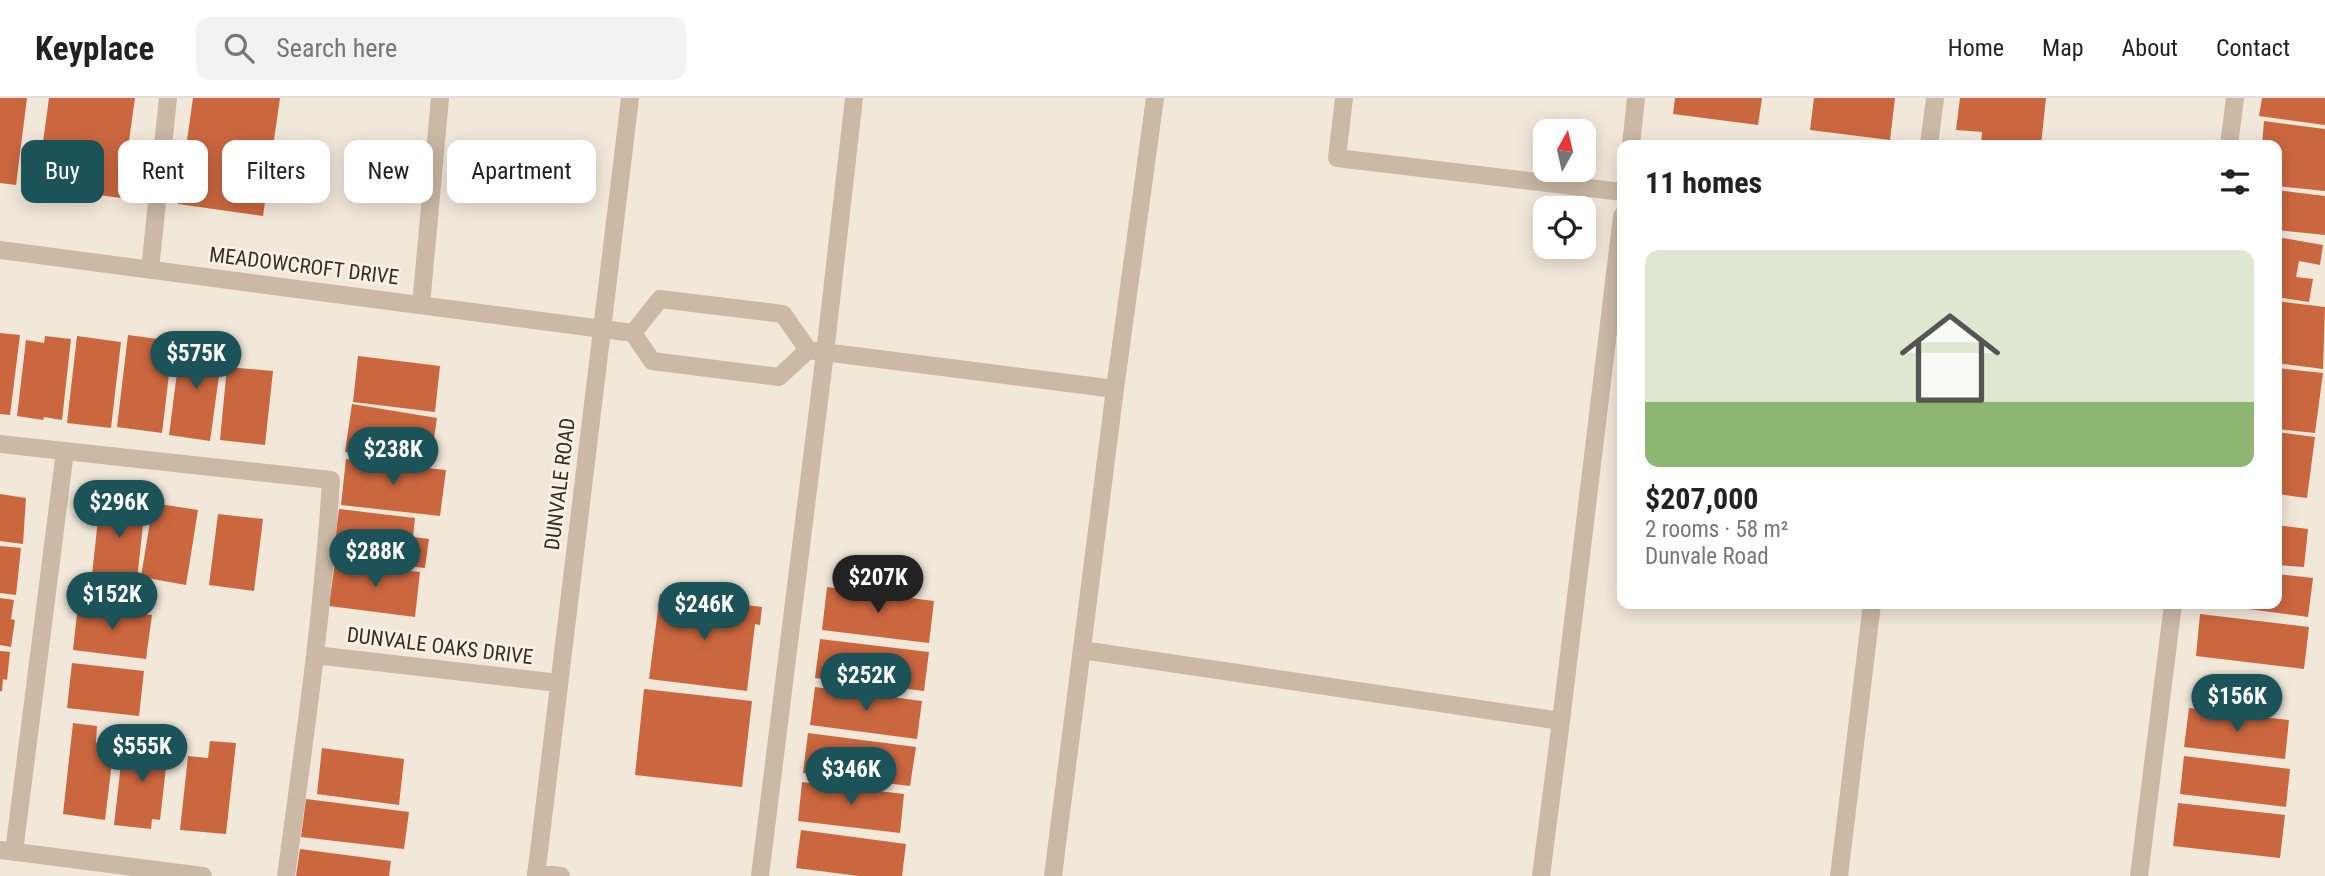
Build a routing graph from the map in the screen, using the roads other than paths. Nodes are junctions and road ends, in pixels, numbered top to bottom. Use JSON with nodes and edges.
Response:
{"nodes":[{"id":1,"x":168,"y":98,"type":"edge"},
{"id":2,"x":440,"y":98,"type":"edge"},
{"id":3,"x":630,"y":98,"type":"edge"},
{"id":4,"x":854,"y":98,"type":"edge"},
{"id":5,"x":1155,"y":98,"type":"edge"},
{"id":6,"x":1344,"y":98,"type":"edge"},
{"id":7,"x":1636,"y":98,"type":"edge"},
{"id":8,"x":1935,"y":98,"type":"edge"},
{"id":9,"x":2235,"y":98,"type":"edge"},
{"id":10,"x":1632,"y":140,"type":"edge"},
{"id":11,"x":1930,"y":140,"type":"edge"},
{"id":12,"x":2230,"y":140,"type":"edge"},
{"id":13,"x":1617,"y":191,"type":"edge"},
{"id":14,"x":0,"y":250,"type":"edge"},
{"id":15,"x":1617,"y":257,"type":"edge"},
{"id":16,"x":150,"y":269,"type":"junction"},
{"id":17,"x":421,"y":305,"type":"junction"},
{"id":18,"x":602,"y":328,"type":"junction"},
{"id":19,"x":633,"y":333,"type":"junction"},
{"id":20,"x":817,"y":352,"type":"junction"},
{"id":21,"x":1115,"y":389,"type":"junction"},
{"id":22,"x":0,"y":444,"type":"edge"},
{"id":23,"x":65,"y":451,"type":"junction"},
{"id":24,"x":1871,"y":609,"type":"edge"},
{"id":25,"x":2172,"y":609,"type":"edge"},
{"id":26,"x":1082,"y":650,"type":"junction"},
{"id":27,"x":315,"y":654,"type":"junction"},
{"id":28,"x":559,"y":683,"type":"junction"},
{"id":29,"x":1561,"y":722,"type":"junction"},
{"id":30,"x":7,"y":851,"type":"edge"},
{"id":31,"x":536,"y":874,"type":"edge"},
{"id":32,"x":203,"y":876,"type":"edge"},
{"id":33,"x":286,"y":876,"type":"edge"},
{"id":34,"x":561,"y":876,"type":"edge"},
{"id":35,"x":760,"y":876,"type":"edge"},
{"id":36,"x":1053,"y":876,"type":"edge"},
{"id":37,"x":1541,"y":876,"type":"edge"},
{"id":38,"x":1839,"y":876,"type":"edge"},
{"id":39,"x":2139,"y":876,"type":"edge"}],
"edges":[{"from":1,"to":16,"type":"street"},
{"from":2,"to":17,"type":"street"},
{"from":3,"to":18,"type":"street","name":"DUNVALE ROAD"},
{"from":4,"to":20,"type":"street"},
{"from":5,"to":21,"type":"street"},
{"from":6,"to":13,"type":"street"},
{"from":7,"to":10,"type":"street"},
{"from":8,"to":11,"type":"street"},
{"from":9,"to":12,"type":"street"},
{"from":14,"to":16,"type":"street","name":"MEADOWCROFT DRIVE"},
{"from":15,"to":29,"type":"street"},
{"from":16,"to":17,"type":"street","name":"MEADOWCROFT DRIVE"},
{"from":17,"to":18,"type":"street","name":"MEADOWCROFT DRIVE"},
{"from":18,"to":19,"type":"street","name":"MEADOWCROFT DRIVE"},
{"from":18,"to":28,"type":"street","name":"DUNVALE ROAD"},
{"from":19,"to":20,"type":"street"},
{"from":19,"to":20,"type":"street"},
{"from":20,"to":21,"type":"street"},
{"from":20,"to":35,"type":"street"},
{"from":21,"to":26,"type":"street"},
{"from":22,"to":23,"type":"street"},
{"from":23,"to":27,"type":"street"},
{"from":23,"to":30,"type":"street"},
{"from":24,"to":38,"type":"street"},
{"from":25,"to":39,"type":"street"},
{"from":26,"to":29,"type":"street"},
{"from":26,"to":36,"type":"street"},
{"from":27,"to":28,"type":"street","name":"DUNVALE OAKS DRIVE"},
{"from":27,"to":33,"type":"street"},
{"from":28,"to":31,"type":"street","name":"DUNVALE ROAD"},
{"from":29,"to":37,"type":"street"},
{"from":30,"to":32,"type":"street"},
{"from":31,"to":34,"type":"street"}]}
